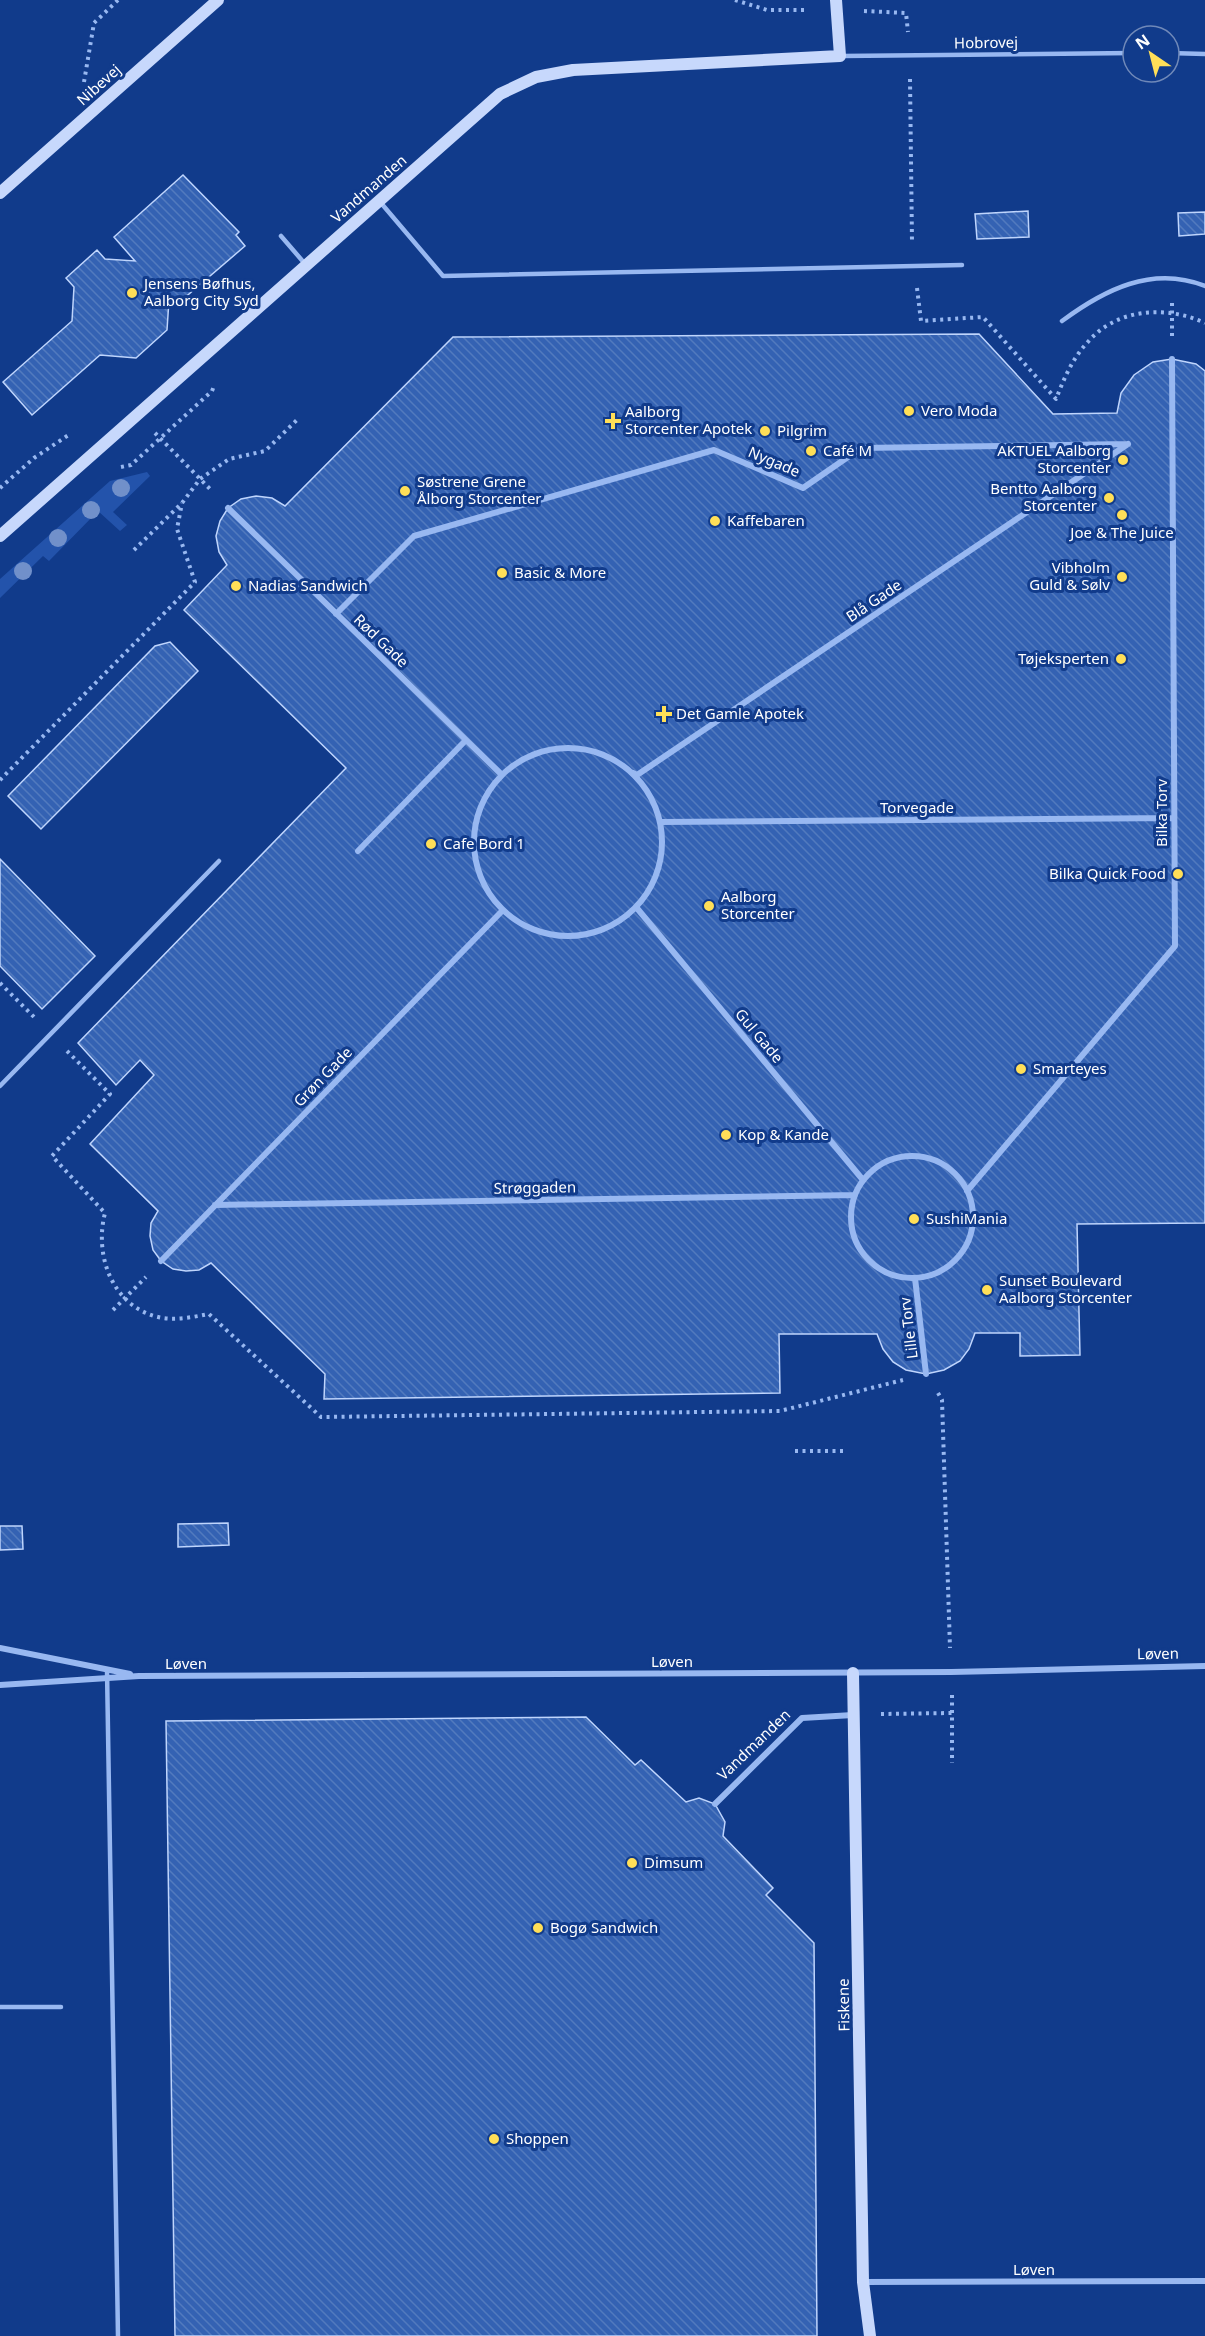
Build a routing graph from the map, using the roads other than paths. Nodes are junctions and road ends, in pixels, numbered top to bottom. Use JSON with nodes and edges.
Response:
{"nodes":[{"id":1,"x":218,"y":0,"type":"edge"},
{"id":2,"x":836,"y":0,"type":"edge"},
{"id":3,"x":1121,"y":53,"type":"edge"},
{"id":4,"x":1181,"y":53,"type":"edge"},
{"id":5,"x":1205,"y":54,"type":"edge"},
{"id":6,"x":840,"y":56,"type":"junction"},
{"id":7,"x":0,"y":193,"type":"edge"},
{"id":8,"x":379,"y":201,"type":"junction"},
{"id":9,"x":281,"y":236,"type":"dead end"},
{"id":10,"x":306,"y":265,"type":"junction"},
{"id":11,"x":962,"y":265,"type":"dead end"},
{"id":12,"x":1205,"y":285,"type":"edge"},
{"id":13,"x":1062,"y":321,"type":"dead end"},
{"id":14,"x":1172,"y":359,"type":"road end"},
{"id":15,"x":1128,"y":444,"type":"joint"},
{"id":16,"x":228,"y":508,"type":"road end"},
{"id":17,"x":0,"y":536,"type":"edge"},
{"id":18,"x":336,"y":614,"type":"junction"},
{"id":19,"x":466,"y":740,"type":"junction"},
{"id":20,"x":633,"y":773,"type":"junction"},
{"id":21,"x":501,"y":774,"type":"junction"},
{"id":22,"x":1174,"y":818,"type":"junction"},
{"id":23,"x":660,"y":822,"type":"junction"},
{"id":24,"x":358,"y":851,"type":"dead end"},
{"id":25,"x":219,"y":861,"type":"dead end"},
{"id":26,"x":636,"y":907,"type":"junction"},
{"id":27,"x":503,"y":910,"type":"junction"},
{"id":28,"x":0,"y":1086,"type":"edge"},
{"id":29,"x":863,"y":1180,"type":"junction"},
{"id":30,"x":967,"y":1191,"type":"junction"},
{"id":31,"x":855,"y":1195,"type":"junction"},
{"id":32,"x":215,"y":1205,"type":"junction"},
{"id":33,"x":161,"y":1261,"type":"road end"},
{"id":34,"x":915,"y":1278,"type":"junction"},
{"id":35,"x":926,"y":1374,"type":"road end"},
{"id":36,"x":0,"y":1648,"type":"edge"},
{"id":37,"x":1205,"y":1666,"type":"edge"},
{"id":38,"x":107,"y":1670,"type":"junction"},
{"id":39,"x":853,"y":1673,"type":"junction"},
{"id":40,"x":139,"y":1676,"type":"junction"},
{"id":41,"x":108,"y":1678,"type":"junction"},
{"id":42,"x":0,"y":1685,"type":"edge"},
{"id":43,"x":854,"y":1714,"type":"junction"},
{"id":44,"x":715,"y":1804,"type":"dead end"},
{"id":45,"x":0,"y":2007,"type":"edge"},
{"id":46,"x":61,"y":2007,"type":"dead end"},
{"id":47,"x":1205,"y":2281,"type":"edge"},
{"id":48,"x":863,"y":2282,"type":"junction"},
{"id":49,"x":117,"y":2336,"type":"edge"},
{"id":50,"x":870,"y":2336,"type":"edge"}],
"edges":[{"from":1,"to":7,"type":"street","name":"Nibevej"},
{"from":2,"to":6,"type":"street"},
{"from":3,"to":6,"type":"lane","name":"Hobrovej"},
{"from":4,"to":5,"type":"lane"},
{"from":6,"to":8,"type":"street","name":"Vandmanden"},
{"from":8,"to":10,"type":"street","name":"Vandmanden"},
{"from":8,"to":11,"type":"lane"},
{"from":9,"to":10,"type":"lane"},
{"from":10,"to":17,"type":"street","name":"Vandmanden"},
{"from":12,"to":13,"type":"lane"},
{"from":14,"to":22,"type":"street","name":"Bilka Torv"},
{"from":15,"to":18,"type":"street","name":"Nygade"},
{"from":15,"to":20,"type":"street","name":"Blå Gade"},
{"from":16,"to":18,"type":"street","name":"Rød Gade"},
{"from":18,"to":19,"type":"street","name":"Rød Gade"},
{"from":19,"to":21,"type":"street","name":"Rød Gade"},
{"from":19,"to":24,"type":"street"},
{"from":20,"to":21,"type":"street"},
{"from":20,"to":23,"type":"street"},
{"from":21,"to":27,"type":"street"},
{"from":22,"to":23,"type":"street","name":"Torvegade"},
{"from":22,"to":30,"type":"street","name":"Bilka Torv"},
{"from":23,"to":26,"type":"street"},
{"from":25,"to":28,"type":"lane"},
{"from":26,"to":27,"type":"street"},
{"from":26,"to":29,"type":"street","name":"Gul Gade"},
{"from":27,"to":32,"type":"street","name":"Grøn Gade"},
{"from":29,"to":30,"type":"street","name":"Lille Torv"},
{"from":29,"to":31,"type":"street","name":"Lille Torv"},
{"from":30,"to":34,"type":"street","name":"Lille Torv"},
{"from":31,"to":32,"type":"street","name":"Strøggaden"},
{"from":31,"to":34,"type":"street","name":"Lille Torv"},
{"from":32,"to":33,"type":"street","name":"Grøn Gade"},
{"from":34,"to":35,"type":"street","name":"Lille Torv"},
{"from":36,"to":38,"type":"street","name":"Løven"},
{"from":37,"to":39,"type":"street","name":"Løven"},
{"from":38,"to":40,"type":"street","name":"Løven"},
{"from":38,"to":41,"type":"lane"},
{"from":39,"to":40,"type":"street","name":"Løven"},
{"from":39,"to":43,"type":"street","name":"Fiskene"},
{"from":40,"to":41,"type":"street","name":"Løven"},
{"from":41,"to":42,"type":"street","name":"Løven"},
{"from":41,"to":49,"type":"lane"},
{"from":43,"to":44,"type":"street","name":"Vandmanden"},
{"from":43,"to":48,"type":"street","name":"Fiskene"},
{"from":45,"to":46,"type":"lane"},
{"from":47,"to":48,"type":"street","name":"Løven"},
{"from":48,"to":50,"type":"street","name":"Fiskene"}]}
